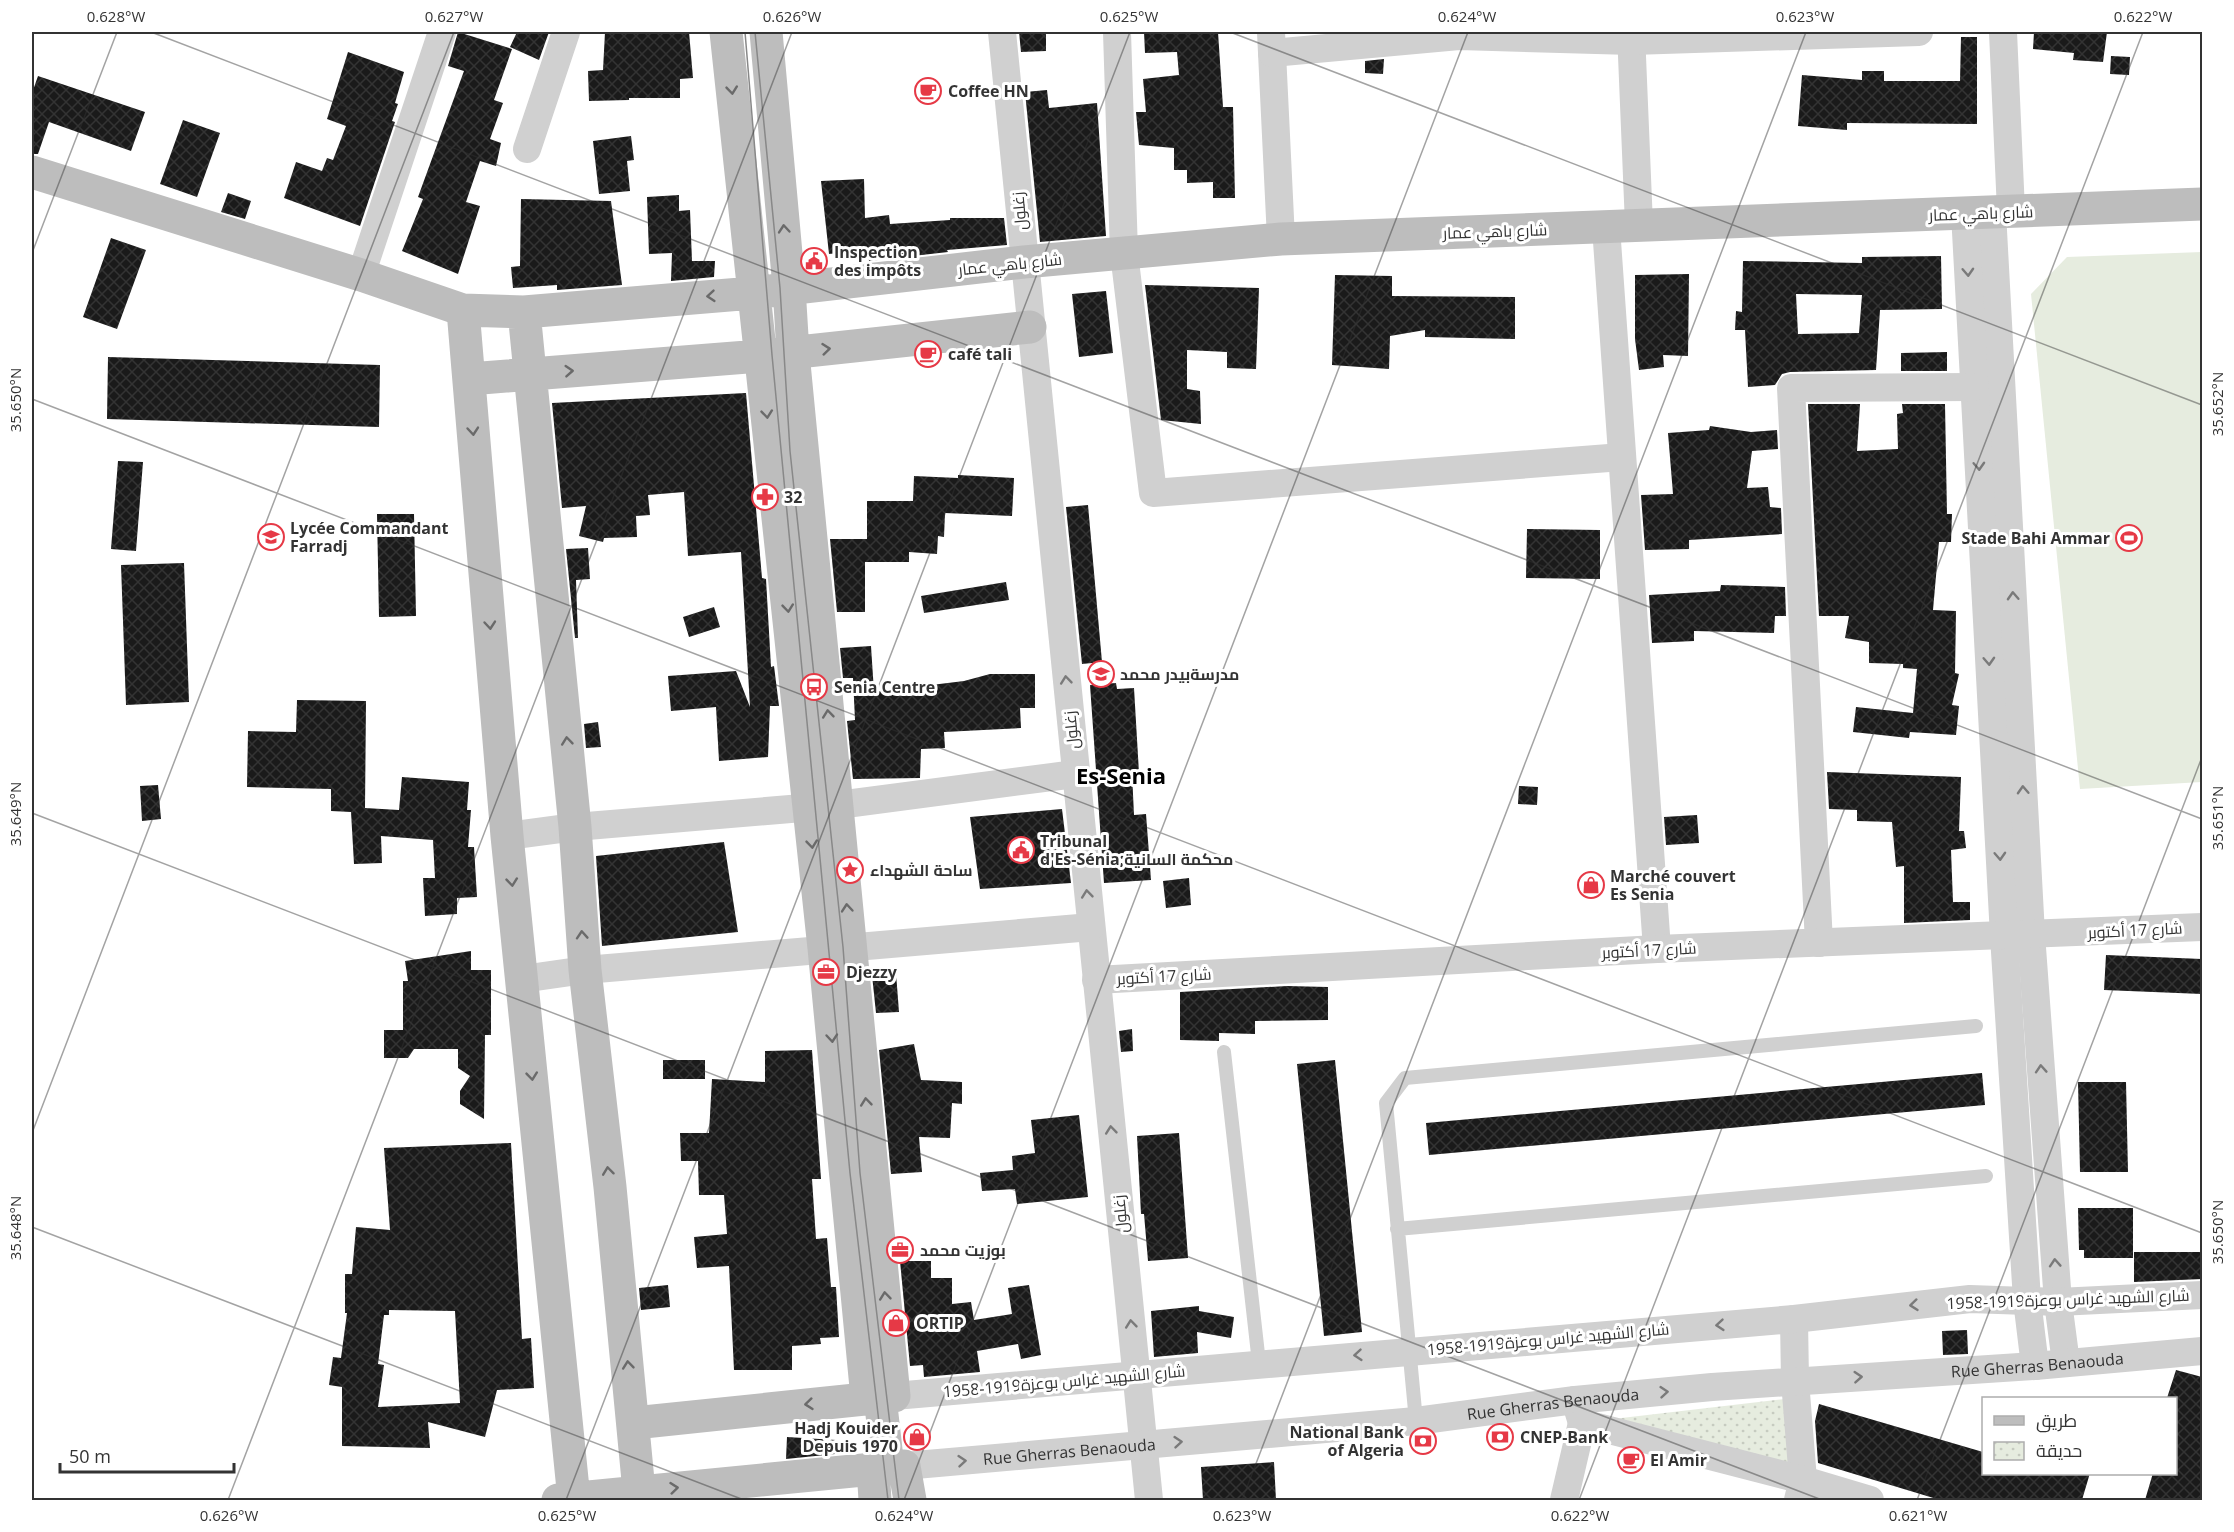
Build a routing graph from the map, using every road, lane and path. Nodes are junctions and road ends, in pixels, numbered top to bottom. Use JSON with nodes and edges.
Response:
{"nodes":[{"id":1,"x":442,"y":32,"type":"edge"},
{"id":2,"x":566,"y":32,"type":"edge"},
{"id":3,"x":726,"y":32,"type":"edge"},
{"id":4,"x":766,"y":32,"type":"edge"},
{"id":5,"x":1002,"y":32,"type":"edge"},
{"id":6,"x":1116,"y":32,"type":"edge"},
{"id":7,"x":1919,"y":32,"type":"edge"},
{"id":8,"x":2003,"y":32,"type":"edge"},
{"id":9,"x":1459,"y":34,"type":"edge"},
{"id":10,"x":1632,"y":36,"type":"edge"},
{"id":11,"x":1271,"y":42,"type":"edge"},
{"id":12,"x":527,"y":149,"type":"dead end"},
{"id":13,"x":32,"y":171,"type":"edge"},
{"id":14,"x":2202,"y":204,"type":"edge"},
{"id":15,"x":1989,"y":212,"type":"junction"},
{"id":16,"x":1639,"y":225,"type":"junction"},
{"id":17,"x":1606,"y":226,"type":"junction"},
{"id":18,"x":1281,"y":239,"type":"junction"},
{"id":19,"x":1124,"y":253,"type":"junction"},
{"id":20,"x":1024,"y":262,"type":"junction"},
{"id":21,"x":361,"y":275,"type":"junction"},
{"id":22,"x":789,"y":287,"type":"junction"},
{"id":23,"x":753,"y":292,"type":"junction"},
{"id":24,"x":463,"y":310,"type":"junction"},
{"id":25,"x":524,"y":312,"type":"junction"},
{"id":26,"x":1030,"y":327,"type":"junction"},
{"id":27,"x":793,"y":352,"type":"junction"},
{"id":28,"x":760,"y":356,"type":"junction"},
{"id":29,"x":529,"y":374,"type":"junction"},
{"id":30,"x":469,"y":379,"type":"junction"},
{"id":31,"x":1974,"y":387,"type":"junction"},
{"id":32,"x":1622,"y":457,"type":"junction"},
{"id":33,"x":1075,"y":774,"type":"junction"},
{"id":34,"x":823,"y":806,"type":"junction"},
{"id":35,"x":575,"y":827,"type":"junction"},
{"id":36,"x":507,"y":836,"type":"junction"},
{"id":37,"x":1091,"y":927,"type":"junction"},
{"id":38,"x":2202,"y":927,"type":"edge"},
{"id":39,"x":2018,"y":935,"type":"junction"},
{"id":40,"x":1819,"y":943,"type":"junction"},
{"id":41,"x":837,"y":947,"type":"junction"},
{"id":42,"x":1657,"y":949,"type":"junction"},
{"id":43,"x":585,"y":970,"type":"junction"},
{"id":44,"x":522,"y":979,"type":"junction"},
{"id":45,"x":1096,"y":980,"type":"junction"},
{"id":46,"x":1976,"y":1026,"type":"dead end"},
{"id":47,"x":1224,"y":1052,"type":"dead end"},
{"id":48,"x":2049,"y":1175,"type":"junction"},
{"id":49,"x":1986,"y":1176,"type":"dead end"},
{"id":50,"x":2020,"y":1176,"type":"junction"},
{"id":51,"x":1397,"y":1228,"type":"junction"},
{"id":52,"x":2202,"y":1295,"type":"edge"},
{"id":53,"x":2027,"y":1300,"type":"junction"},
{"id":54,"x":2058,"y":1302,"type":"junction"},
{"id":55,"x":1794,"y":1319,"type":"junction"},
{"id":56,"x":1407,"y":1351,"type":"junction"},
{"id":57,"x":2202,"y":1351,"type":"edge"},
{"id":58,"x":1258,"y":1363,"type":"junction"},
{"id":59,"x":2066,"y":1363,"type":"junction"},
{"id":60,"x":2035,"y":1366,"type":"junction"},
{"id":61,"x":1136,"y":1374,"type":"junction"},
{"id":62,"x":1795,"y":1381,"type":"junction"},
{"id":63,"x":881,"y":1397,"type":"junction"},
{"id":64,"x":1579,"y":1412,"type":"junction"},
{"id":65,"x":1416,"y":1421,"type":"junction"},
{"id":66,"x":634,"y":1423,"type":"junction"},
{"id":67,"x":1143,"y":1445,"type":"junction"},
{"id":68,"x":888,"y":1467,"type":"junction"},
{"id":69,"x":1800,"y":1490,"type":"edge"},
{"id":70,"x":639,"y":1491,"type":"junction"},
{"id":71,"x":566,"y":1500,"type":"edge"},
{"id":72,"x":875,"y":1500,"type":"edge"},
{"id":73,"x":910,"y":1500,"type":"edge"},
{"id":74,"x":1149,"y":1500,"type":"edge"},
{"id":75,"x":1554,"y":1500,"type":"edge"},
{"id":76,"x":1564,"y":1500,"type":"edge"},
{"id":77,"x":1870,"y":1500,"type":"edge"}],
"edges":[{"from":1,"to":21,"type":"street"},
{"from":2,"to":12,"type":"street"},
{"from":3,"to":23,"type":"main road","one_way":true},
{"from":22,"to":4,"type":"main road","one_way":true},
{"from":5,"to":20,"type":"street","name":"زغلول"},
{"from":6,"to":19,"type":"street"},
{"from":7,"to":10,"type":"street"},
{"from":8,"to":15,"type":"street"},
{"from":9,"to":10,"type":"street"},
{"from":9,"to":11,"type":"street"},
{"from":10,"to":16,"type":"street"},
{"from":11,"to":18,"type":"street"},
{"from":13,"to":21,"type":"main road","name":"شارع باهي عمار"},
{"from":14,"to":15,"type":"main road","name":"شارع باهي عمار"},
{"from":15,"to":16,"type":"main road","name":"شارع باهي عمار"},
{"from":15,"to":31,"type":"street","one_way":true},
{"from":39,"to":15,"type":"street","one_way":true},
{"from":16,"to":17,"type":"main road","name":"شارع باهي عمار"},
{"from":17,"to":18,"type":"main road","name":"شارع باهي عمار"},
{"from":17,"to":32,"type":"street"},
{"from":18,"to":19,"type":"main road","name":"شارع باهي عمار"},
{"from":19,"to":20,"type":"main road","name":"شارع باهي عمار"},
{"from":19,"to":32,"type":"street"},
{"from":20,"to":22,"type":"main road","name":"شارع باهي عمار"},
{"from":20,"to":26,"type":"street","name":"زغلول"},
{"from":21,"to":24,"type":"main road","name":"شارع باهي عمار"},
{"from":22,"to":23,"type":"main road","name":"شارع باهي عمار"},
{"from":22,"to":27,"type":"main road"},
{"from":23,"to":25,"type":"main road","name":"شارع باهي عمار","one_way":true},
{"from":23,"to":28,"type":"main road"},
{"from":24,"to":25,"type":"main road","name":"شارع باهي عمار"},
{"from":24,"to":30,"type":"main road"},
{"from":25,"to":29,"type":"main road"},
{"from":27,"to":26,"type":"main road","one_way":true},
{"from":33,"to":26,"type":"street","name":"زغلول","one_way":true},
{"from":27,"to":28,"type":"main road"},
{"from":34,"to":27,"type":"main road","one_way":true},
{"from":29,"to":28,"type":"main road","one_way":true},
{"from":28,"to":34,"type":"main road","one_way":true},
{"from":29,"to":30,"type":"main road"},
{"from":35,"to":29,"type":"main road","one_way":true},
{"from":30,"to":36,"type":"main road","one_way":true},
{"from":31,"to":39,"type":"street","one_way":true},
{"from":31,"to":40,"type":"street"},
{"from":32,"to":42,"type":"street"},
{"from":33,"to":34,"type":"street"},
{"from":37,"to":33,"type":"street","name":"زغلول","one_way":true},
{"from":34,"to":35,"type":"street"},
{"from":34,"to":41,"type":"main road"},
{"from":35,"to":36,"type":"street"},
{"from":43,"to":35,"type":"main road","one_way":true},
{"from":36,"to":44,"type":"main road","one_way":true},
{"from":37,"to":41,"type":"street"},
{"from":37,"to":45,"type":"street","name":"زغلول"},
{"from":38,"to":39,"type":"street","name":"شارع 17 أكتوبر"},
{"from":39,"to":40,"type":"street","name":"شارع 17 أكتوبر"},
{"from":48,"to":39,"type":"street","one_way":true},
{"from":39,"to":50,"type":"street"},
{"from":40,"to":42,"type":"street","name":"شارع 17 أكتوبر"},
{"from":41,"to":43,"type":"street"},
{"from":41,"to":63,"type":"main road"},
{"from":42,"to":45,"type":"street","name":"شارع 17 أكتوبر"},
{"from":43,"to":44,"type":"street"},
{"from":66,"to":43,"type":"main road","one_way":true},
{"from":44,"to":71,"type":"main road","one_way":true},
{"from":61,"to":45,"type":"street","name":"زغلول","one_way":true},
{"from":46,"to":51,"type":"lane"},
{"from":47,"to":58,"type":"lane"},
{"from":48,"to":50,"type":"street"},
{"from":54,"to":48,"type":"street","one_way":true},
{"from":49,"to":51,"type":"lane"},
{"from":50,"to":53,"type":"street"},
{"from":51,"to":56,"type":"lane"},
{"from":52,"to":54,"type":"street","name":"شارع الشهيد غراس بوعزة1919-1958"},
{"from":53,"to":54,"type":"street","name":"شارع الشهيد غراس بوعزة1919-1958"},
{"from":53,"to":55,"type":"street","name":"شارع الشهيد غراس بوعزة1919-1958","one_way":true},
{"from":53,"to":60,"type":"street"},
{"from":54,"to":59,"type":"street"},
{"from":55,"to":56,"type":"street","name":"شارع الشهيد غراس بوعزة1919-1958","one_way":true},
{"from":55,"to":62,"type":"street"},
{"from":56,"to":58,"type":"street","name":"شارع الشهيد غراس بوعزة1919-1958","one_way":true},
{"from":56,"to":65,"type":"lane"},
{"from":57,"to":59,"type":"street","name":"Rue Gherras Benaouda"},
{"from":58,"to":61,"type":"street","name":"شارع الشهيد غراس بوعزة1919-1958"},
{"from":59,"to":60,"type":"street","name":"Rue Gherras Benaouda"},
{"from":62,"to":60,"type":"street","name":"Rue Gherras Benaouda","one_way":true},
{"from":61,"to":63,"type":"street","name":"شارع الشهيد غراس بوعزة1919-1958"},
{"from":61,"to":67,"type":"street","name":"زغلول"},
{"from":64,"to":62,"type":"street","name":"Rue Gherras Benaouda","one_way":true},
{"from":62,"to":69,"type":"street"},
{"from":63,"to":66,"type":"main road","one_way":true},
{"from":63,"to":68,"type":"main road"},
{"from":64,"to":65,"type":"street","name":"Rue Gherras Benaouda"},
{"from":64,"to":69,"type":"street"},
{"from":64,"to":76,"type":"street"},
{"from":67,"to":65,"type":"street","name":"Rue Gherras Benaouda","one_way":true},
{"from":66,"to":70,"type":"main road"},
{"from":68,"to":67,"type":"street","name":"Rue Gherras Benaouda","one_way":true},
{"from":67,"to":74,"type":"street","name":"زغلول"},
{"from":70,"to":68,"type":"main road","one_way":true},
{"from":68,"to":72,"type":"main road"},
{"from":68,"to":73,"type":"main road"},
{"from":69,"to":77,"type":"street"},
{"from":70,"to":71,"type":"main road"},
{"from":75,"to":76,"type":"street"}]}
